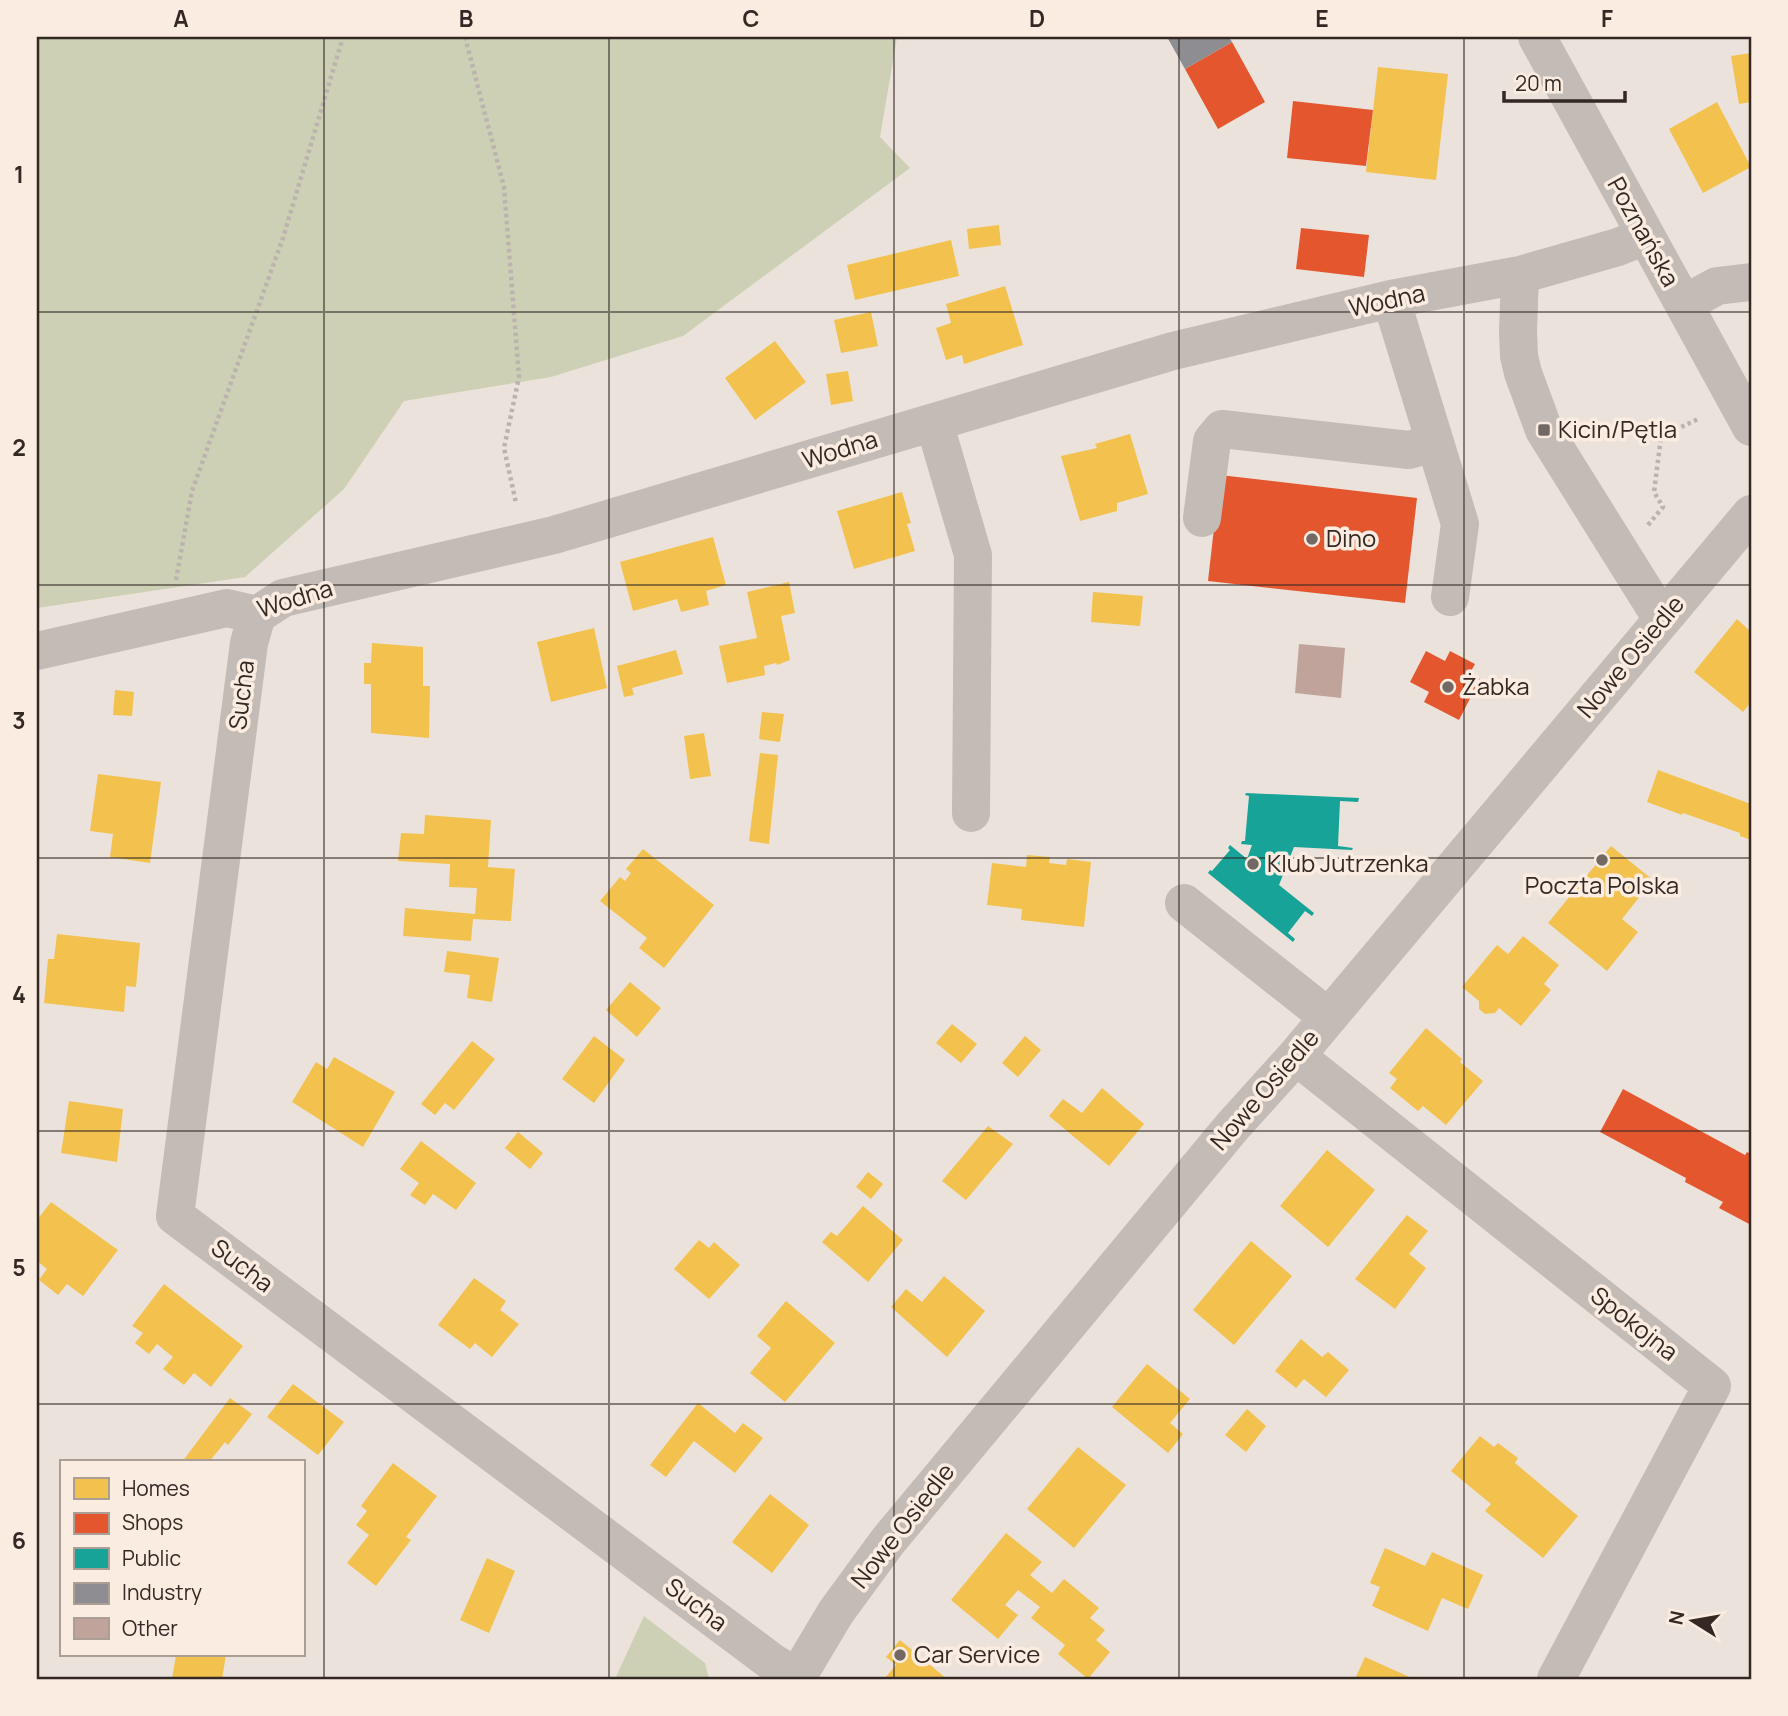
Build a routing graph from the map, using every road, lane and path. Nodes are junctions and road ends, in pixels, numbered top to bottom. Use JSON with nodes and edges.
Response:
{"nodes":[{"id":1,"x":343,"y":37,"type":"edge"},
{"id":2,"x":465,"y":37,"type":"edge"},
{"id":3,"x":1537,"y":37,"type":"edge"},
{"id":4,"x":1645,"y":236,"type":"junction"},
{"id":5,"x":1520,"y":275,"type":"junction"},
{"id":6,"x":1751,"y":282,"type":"edge"},
{"id":7,"x":1391,"y":299,"type":"junction"},
{"id":8,"x":1684,"y":304,"type":"junction"},
{"id":9,"x":1744,"y":413,"type":"edge"},
{"id":10,"x":934,"y":422,"type":"junction"},
{"id":11,"x":1434,"y":443,"type":"junction"},
{"id":12,"x":1751,"y":514,"type":"edge"},
{"id":13,"x":1202,"y":517,"type":"dead end"},
{"id":14,"x":525,"y":541,"type":"junction"},
{"id":15,"x":1622,"y":556,"type":"junction"},
{"id":16,"x":1450,"y":597,"type":"dead end"},
{"id":17,"x":257,"y":615,"type":"junction"},
{"id":18,"x":1662,"y":619,"type":"junction"},
{"id":19,"x":170,"y":621,"type":"junction"},
{"id":20,"x":37,"y":651,"type":"edge"},
{"id":21,"x":971,"y":813,"type":"dead end"},
{"id":22,"x":1184,"y":903,"type":"dead end"},
{"id":23,"x":1328,"y":1017,"type":"junction"},
{"id":24,"x":1296,"y":1056,"type":"junction"},
{"id":25,"x":796,"y":1678,"type":"edge"},
{"id":26,"x":1556,"y":1679,"type":"edge"}],
"edges":[{"from":1,"to":19,"type":"path"},
{"from":2,"to":14,"type":"path"},
{"from":3,"to":4,"type":"street","name":"Poznańska"},
{"from":4,"to":5,"type":"street","name":"Wodna"},
{"from":4,"to":8,"type":"street","name":"Poznańska"},
{"from":5,"to":7,"type":"street","name":"Wodna"},
{"from":5,"to":15,"type":"street"},
{"from":6,"to":8,"type":"street"},
{"from":7,"to":10,"type":"street","name":"Wodna"},
{"from":7,"to":11,"type":"street"},
{"from":8,"to":9,"type":"street","name":"Poznańska"},
{"from":9,"to":15,"type":"path"},
{"from":10,"to":14,"type":"street","name":"Wodna"},
{"from":10,"to":21,"type":"street"},
{"from":11,"to":13,"type":"street"},
{"from":11,"to":16,"type":"street"},
{"from":12,"to":18,"type":"street","name":"Nowe Osiedle"},
{"from":14,"to":17,"type":"street","name":"Wodna"},
{"from":15,"to":18,"type":"street"},
{"from":17,"to":19,"type":"street","name":"Wodna"},
{"from":17,"to":25,"type":"street","name":"Sucha"},
{"from":18,"to":23,"type":"street","name":"Nowe Osiedle"},
{"from":19,"to":20,"type":"street","name":"Wodna"},
{"from":22,"to":23,"type":"street"},
{"from":23,"to":24,"type":"street","name":"Nowe Osiedle"},
{"from":24,"to":25,"type":"street","name":"Nowe Osiedle"},
{"from":24,"to":26,"type":"street","name":"Spokojna"}]}
